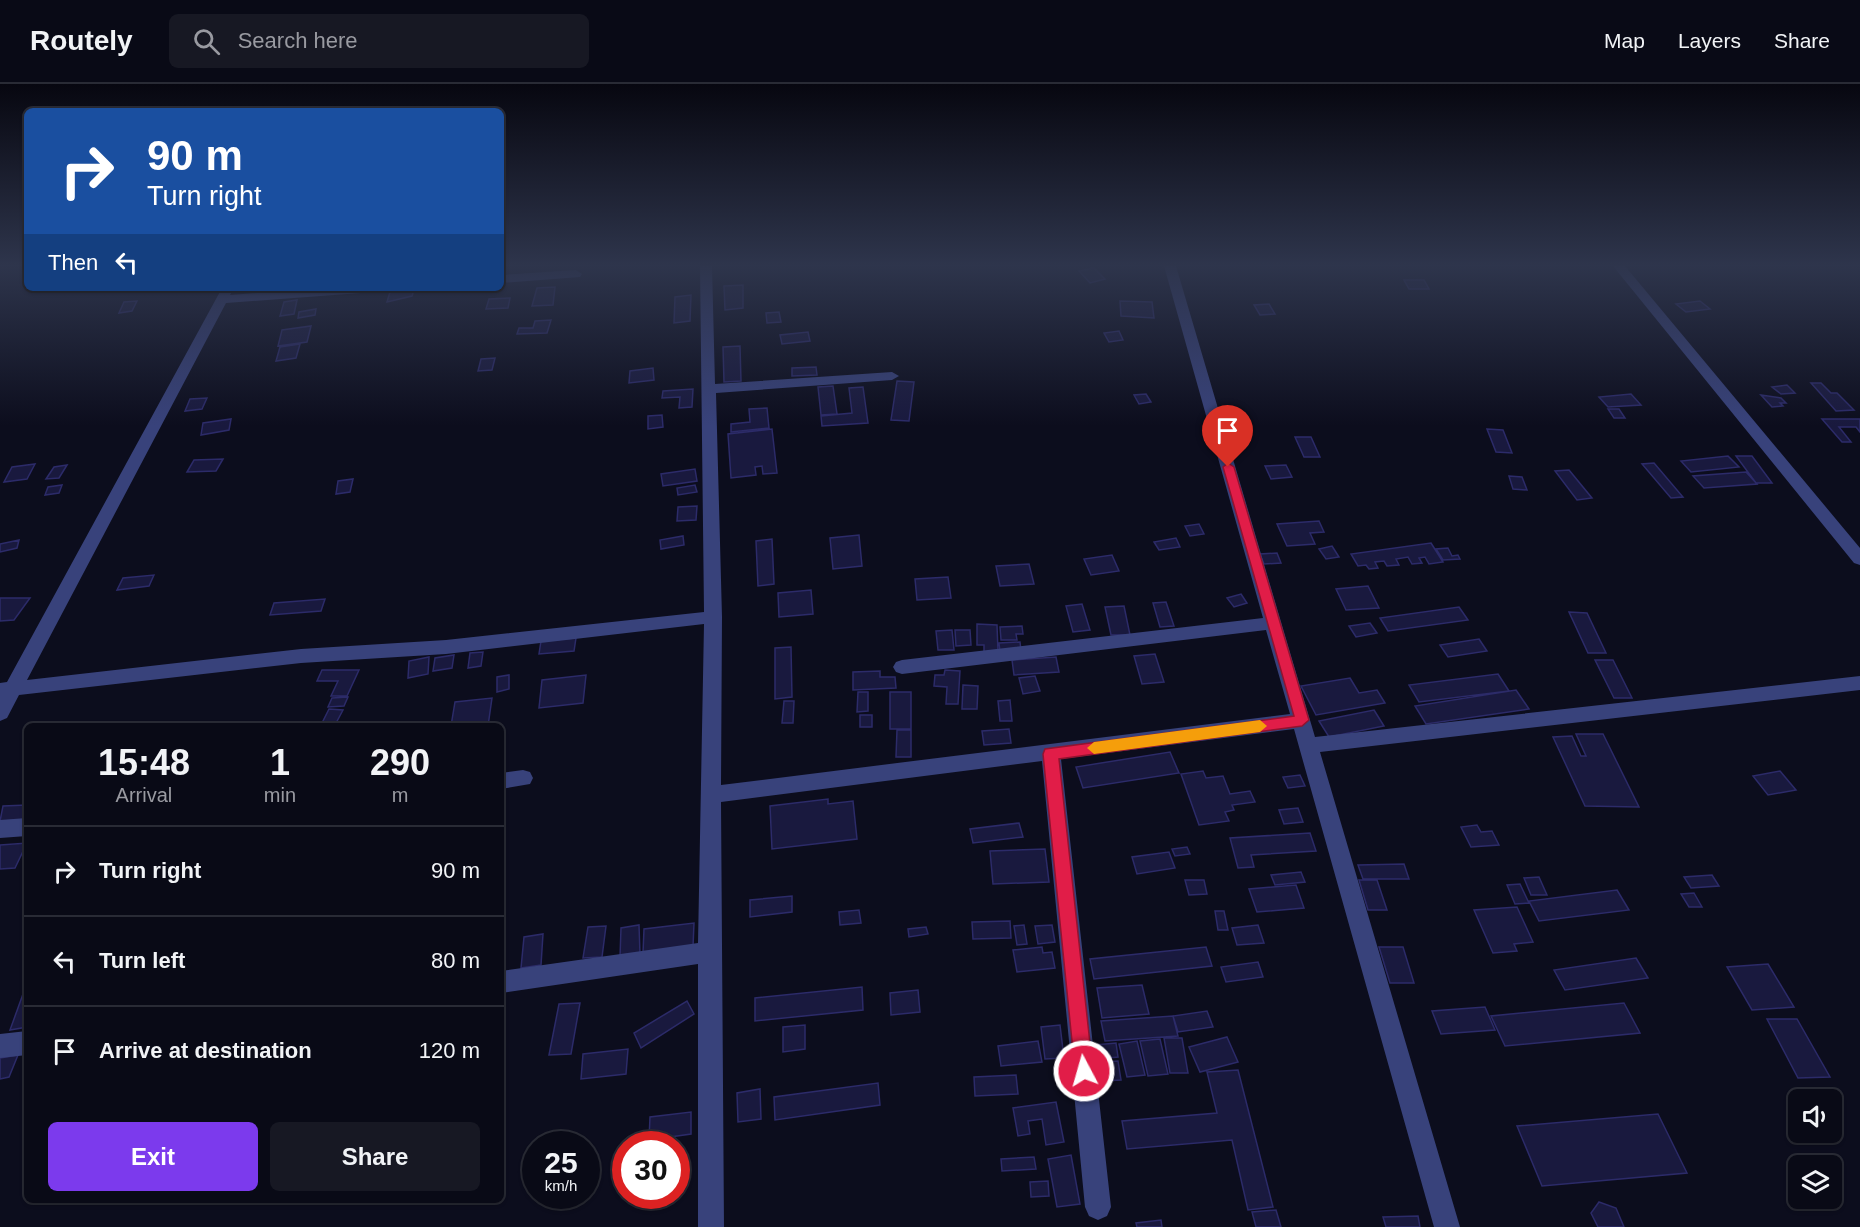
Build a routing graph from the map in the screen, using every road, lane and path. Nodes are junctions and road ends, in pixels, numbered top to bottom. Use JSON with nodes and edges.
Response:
{"nodes":[{"id":1,"x":210,"y":319,"type":"edge"},
{"id":2,"x":707,"y":319,"type":"edge"},
{"id":3,"x":1186,"y":319,"type":"edge"},
{"id":4,"x":1663,"y":319,"type":"edge"},
{"id":5,"x":892,"y":376,"type":"dead end"},
{"id":6,"x":709,"y":389,"type":"junction"},
{"id":7,"x":1858,"y":554,"type":"edge"},
{"id":8,"x":713,"y":617,"type":"junction"},
{"id":9,"x":1274,"y":623,"type":"junction"},
{"id":10,"x":902,"y":667,"type":"dead end"},
{"id":11,"x":1860,"y":683,"type":"edge"},
{"id":12,"x":7,"y":690,"type":"edge"},
{"id":13,"x":0,"y":712,"type":"edge"},
{"id":14,"x":1302,"y":720,"type":"junction"},
{"id":15,"x":1307,"y":746,"type":"junction"},
{"id":16,"x":1051,"y":754,"type":"junction"},
{"id":17,"x":523,"y":778,"type":"dead end"},
{"id":18,"x":504,"y":781,"type":"edge"},
{"id":19,"x":710,"y":795,"type":"junction"},
{"id":20,"x":24,"y":827,"type":"edge"},
{"id":21,"x":0,"y":829,"type":"edge"},
{"id":22,"x":709,"y":952,"type":"junction"},
{"id":23,"x":504,"y":982,"type":"edge"},
{"id":24,"x":24,"y":1042,"type":"edge"},
{"id":25,"x":0,"y":1046,"type":"edge"},
{"id":26,"x":1098,"y":1208,"type":"dead end"},
{"id":27,"x":711,"y":1227,"type":"edge"},
{"id":28,"x":1447,"y":1227,"type":"edge"}],
"edges":[{"from":1,"to":12,"type":"street"},
{"from":2,"to":6,"type":"street"},
{"from":3,"to":9,"type":"street"},
{"from":4,"to":7,"type":"street"},
{"from":5,"to":6,"type":"street"},
{"from":6,"to":8,"type":"street"},
{"from":8,"to":12,"type":"street"},
{"from":8,"to":19,"type":"street"},
{"from":9,"to":10,"type":"street"},
{"from":9,"to":14,"type":"street"},
{"from":11,"to":15,"type":"street"},
{"from":12,"to":13,"type":"street"},
{"from":14,"to":15,"type":"street"},
{"from":14,"to":16,"type":"street"},
{"from":15,"to":28,"type":"street"},
{"from":16,"to":19,"type":"street"},
{"from":16,"to":26,"type":"street"},
{"from":17,"to":18,"type":"street"},
{"from":19,"to":22,"type":"street"},
{"from":20,"to":21,"type":"street"},
{"from":22,"to":23,"type":"street"},
{"from":22,"to":27,"type":"street"},
{"from":24,"to":25,"type":"street"}]}
